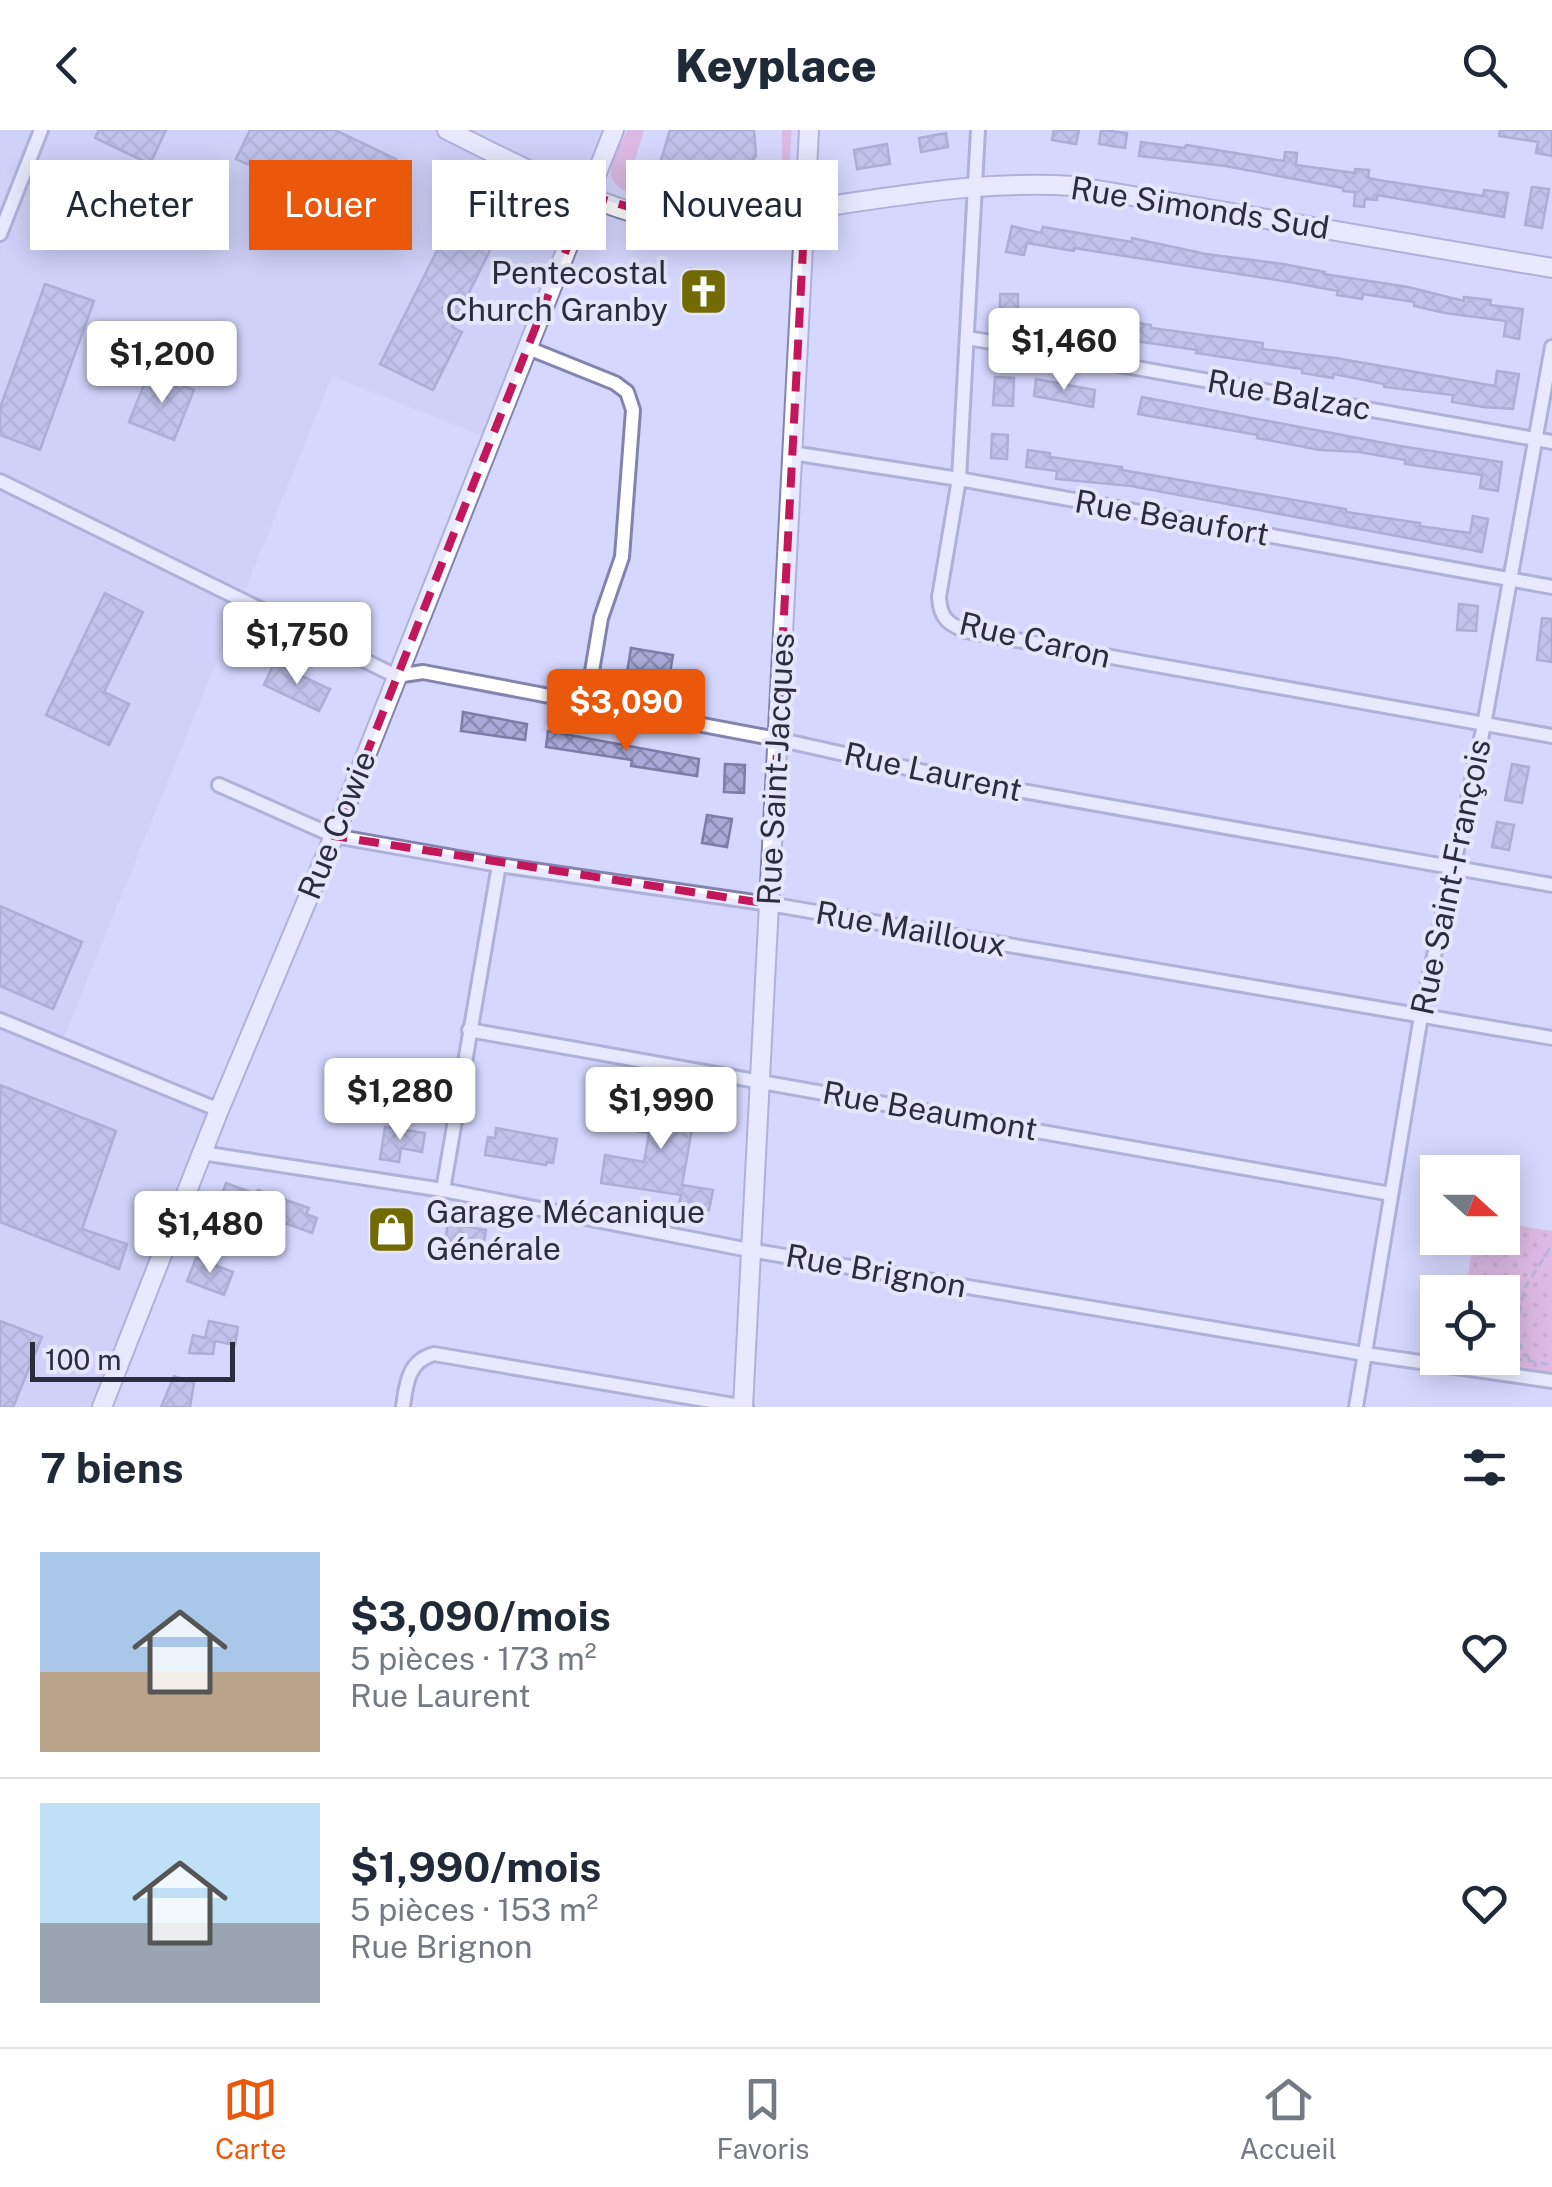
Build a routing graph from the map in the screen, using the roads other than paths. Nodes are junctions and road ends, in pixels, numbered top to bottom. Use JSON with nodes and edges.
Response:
{"nodes":[{"id":1,"x":41,"y":130,"type":"edge"},
{"id":2,"x":447,"y":130,"type":"edge"},
{"id":3,"x":614,"y":130,"type":"edge"},
{"id":4,"x":809,"y":130,"type":"edge"},
{"id":5,"x":978,"y":130,"type":"edge"},
{"id":6,"x":512,"y":160,"type":"edge"},
{"id":7,"x":602,"y":160,"type":"edge"},
{"id":8,"x":808,"y":160,"type":"edge"},
{"id":9,"x":975,"y":187,"type":"junction"},
{"id":10,"x":838,"y":206,"type":"edge"},
{"id":11,"x":0,"y":234,"type":"edge"},
{"id":12,"x":566,"y":250,"type":"edge"},
{"id":13,"x":803,"y":250,"type":"edge"},
{"id":14,"x":1552,"y":268,"type":"edge"},
{"id":15,"x":968,"y":338,"type":"junction"},
{"id":16,"x":1552,"y":347,"type":"edge"},
{"id":17,"x":528,"y":348,"type":"junction"},
{"id":18,"x":1536,"y":439,"type":"junction"},
{"id":19,"x":1552,"y":442,"type":"edge"},
{"id":20,"x":792,"y":453,"type":"junction"},
{"id":21,"x":959,"y":478,"type":"junction"},
{"id":22,"x":0,"y":481,"type":"edge"},
{"id":23,"x":1510,"y":580,"type":"junction"},
{"id":24,"x":1552,"y":587,"type":"edge"},
{"id":25,"x":396,"y":676,"type":"junction"},
{"id":26,"x":586,"y":701,"type":"junction"},
{"id":27,"x":1484,"y":724,"type":"junction"},
{"id":28,"x":1552,"y":736,"type":"edge"},
{"id":29,"x":777,"y":739,"type":"junction"},
{"id":30,"x":219,"y":785,"type":"dead end"},
{"id":31,"x":334,"y":836,"type":"junction"},
{"id":32,"x":499,"y":864,"type":"junction"},
{"id":33,"x":1455,"y":868,"type":"junction"},
{"id":34,"x":1552,"y":885,"type":"edge"},
{"id":35,"x":770,"y":904,"type":"junction"},
{"id":36,"x":1421,"y":1016,"type":"junction"},
{"id":37,"x":0,"y":1020,"type":"edge"},
{"id":38,"x":469,"y":1030,"type":"junction"},
{"id":39,"x":1552,"y":1038,"type":"edge"},
{"id":40,"x":760,"y":1080,"type":"junction"},
{"id":41,"x":219,"y":1110,"type":"junction"},
{"id":42,"x":202,"y":1153,"type":"junction"},
{"id":43,"x":442,"y":1190,"type":"junction"},
{"id":44,"x":1391,"y":1194,"type":"junction"},
{"id":45,"x":749,"y":1250,"type":"junction"},
{"id":46,"x":1365,"y":1354,"type":"junction"},
{"id":47,"x":1552,"y":1382,"type":"edge"},
{"id":48,"x":102,"y":1407,"type":"edge"},
{"id":49,"x":403,"y":1407,"type":"edge"},
{"id":50,"x":744,"y":1407,"type":"edge"},
{"id":51,"x":1356,"y":1407,"type":"edge"}],
"edges":[{"from":1,"to":11,"type":"street"},
{"from":2,"to":6,"type":"street","name":"Rue Simonds Sud"},
{"from":3,"to":7,"type":"street","name":"Rue Cowie"},
{"from":4,"to":8,"type":"street","name":"Rue Saint-Jacques"},
{"from":5,"to":9,"type":"street","name":"Rue Caron"},
{"from":9,"to":10,"type":"street","name":"Rue Simonds Sud"},
{"from":9,"to":14,"type":"street","name":"Rue Simonds Sud"},
{"from":9,"to":15,"type":"street","name":"Rue Caron"},
{"from":12,"to":17,"type":"street","name":"Rue Cowie"},
{"from":13,"to":20,"type":"street","name":"Rue Saint-Jacques"},
{"from":15,"to":18,"type":"street","name":"Rue Balzac"},
{"from":15,"to":21,"type":"street","name":"Rue Caron"},
{"from":16,"to":18,"type":"street","name":"Rue Saint-François"},
{"from":17,"to":25,"type":"street","name":"Rue Cowie"},
{"from":17,"to":26,"type":"street"},
{"from":18,"to":19,"type":"street","name":"Rue Balzac"},
{"from":18,"to":23,"type":"street","name":"Rue Saint-François"},
{"from":20,"to":21,"type":"street","name":"Rue Beaufort"},
{"from":20,"to":29,"type":"street","name":"Rue Saint-Jacques"},
{"from":21,"to":23,"type":"street","name":"Rue Beaufort"},
{"from":21,"to":27,"type":"street","name":"Rue Caron"},
{"from":22,"to":25,"type":"street","name":"Rue Laurent"},
{"from":23,"to":24,"type":"street","name":"Rue Beaufort"},
{"from":23,"to":27,"type":"street","name":"Rue Saint-François"},
{"from":25,"to":26,"type":"street","name":"Rue Laurent"},
{"from":25,"to":31,"type":"street","name":"Rue Cowie"},
{"from":26,"to":29,"type":"street","name":"Rue Laurent"},
{"from":27,"to":28,"type":"street","name":"Rue Caron"},
{"from":27,"to":33,"type":"street","name":"Rue Saint-François"},
{"from":29,"to":33,"type":"street","name":"Rue Laurent"},
{"from":29,"to":35,"type":"street","name":"Rue Saint-Jacques"},
{"from":30,"to":31,"type":"street","name":"Rue Mailloux"},
{"from":31,"to":32,"type":"street","name":"Rue Mailloux"},
{"from":31,"to":41,"type":"street","name":"Rue Cowie"},
{"from":32,"to":35,"type":"street","name":"Rue Mailloux"},
{"from":32,"to":38,"type":"street"},
{"from":33,"to":34,"type":"street","name":"Rue Laurent"},
{"from":33,"to":36,"type":"street","name":"Rue Saint-François"},
{"from":35,"to":36,"type":"street","name":"Rue Mailloux"},
{"from":35,"to":40,"type":"street","name":"Rue Saint-Jacques"},
{"from":36,"to":39,"type":"street","name":"Rue Mailloux"},
{"from":36,"to":44,"type":"street","name":"Rue Saint-François"},
{"from":37,"to":41,"type":"street"},
{"from":38,"to":40,"type":"street","name":"Rue Beaumont"},
{"from":38,"to":43,"type":"street"},
{"from":40,"to":44,"type":"street","name":"Rue Beaumont"},
{"from":40,"to":45,"type":"street","name":"Rue Saint-Jacques"},
{"from":41,"to":42,"type":"street","name":"Rue Cowie"},
{"from":42,"to":43,"type":"street","name":"Rue Brignon"},
{"from":42,"to":48,"type":"street","name":"Rue Cowie"},
{"from":43,"to":45,"type":"street","name":"Rue Brignon"},
{"from":44,"to":46,"type":"street","name":"Rue Saint-François"},
{"from":45,"to":46,"type":"street","name":"Rue Brignon"},
{"from":45,"to":50,"type":"street","name":"Rue Saint-Jacques"},
{"from":46,"to":47,"type":"street","name":"Rue Brignon"},
{"from":46,"to":51,"type":"street","name":"Rue Saint-François"},
{"from":49,"to":50,"type":"street"}]}
